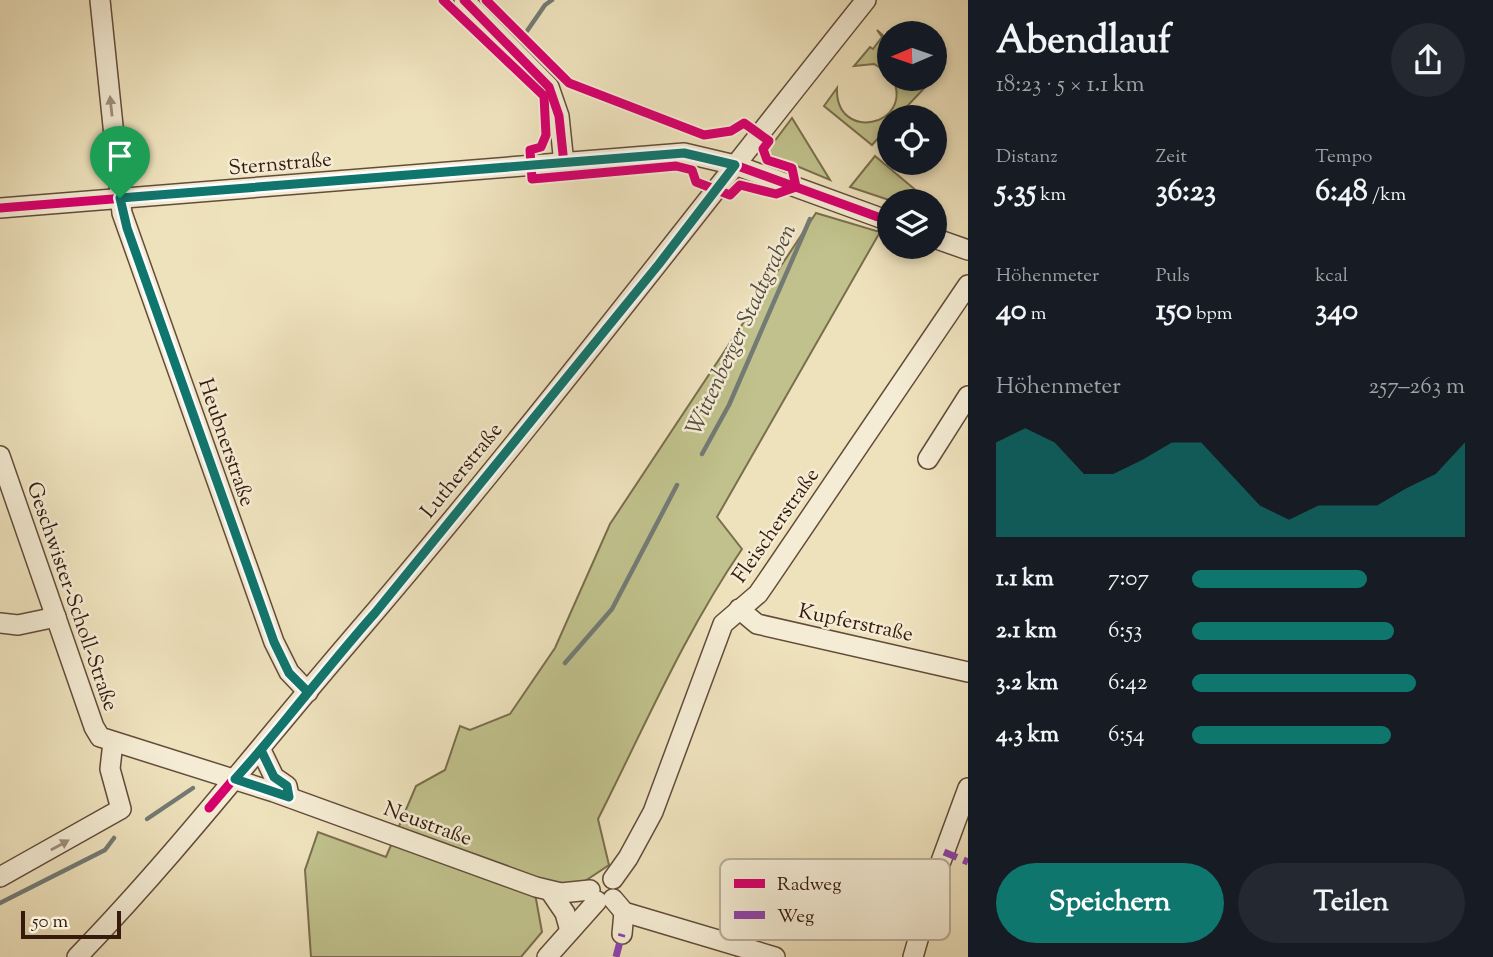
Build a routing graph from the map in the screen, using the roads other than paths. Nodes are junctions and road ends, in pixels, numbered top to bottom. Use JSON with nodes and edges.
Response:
{"nodes":[{"id":1,"x":100,"y":0,"type":"edge"},
{"id":2,"x":464,"y":0,"type":"edge"},
{"id":3,"x":866,"y":0,"type":"edge"},
{"id":4,"x":564,"y":164,"type":"junction"},
{"id":5,"x":735,"y":165,"type":"junction"},
{"id":6,"x":120,"y":198,"type":"junction"},
{"id":7,"x":0,"y":208,"type":"edge"},
{"id":8,"x":877,"y":217,"type":"edge"},
{"id":9,"x":947,"y":243,"type":"edge"},
{"id":10,"x":968,"y":250,"type":"edge"},
{"id":11,"x":968,"y":285,"type":"edge"},
{"id":12,"x":968,"y":396,"type":"edge"},
{"id":13,"x":0,"y":456,"type":"edge"},
{"id":14,"x":928,"y":459,"type":"dead end"},
{"id":15,"x":738,"y":609,"type":"junction"},
{"id":16,"x":56,"y":617,"type":"junction"},
{"id":17,"x":0,"y":623,"type":"edge"},
{"id":18,"x":968,"y":672,"type":"edge"},
{"id":19,"x":308,"y":692,"type":"junction"},
{"id":20,"x":113,"y":742,"type":"junction"},
{"id":21,"x":261,"y":750,"type":"junction"},
{"id":22,"x":235,"y":779,"type":"junction"},
{"id":23,"x":968,"y":788,"type":"edge"},
{"id":24,"x":289,"y":797,"type":"junction"},
{"id":25,"x":941,"y":859,"type":"edge"},
{"id":26,"x":0,"y":877,"type":"edge"},
{"id":27,"x":550,"y":891,"type":"junction"},
{"id":28,"x":606,"y":900,"type":"junction"},
{"id":29,"x":570,"y":931,"type":"junction"},
{"id":30,"x":622,"y":934,"type":"dead end"},
{"id":31,"x":720,"y":938,"type":"edge"},
{"id":32,"x":725,"y":940,"type":"edge"},
{"id":33,"x":917,"y":940,"type":"edge"},
{"id":34,"x":77,"y":957,"type":"edge"},
{"id":35,"x":547,"y":957,"type":"edge"},
{"id":36,"x":775,"y":957,"type":"edge"},
{"id":37,"x":912,"y":957,"type":"edge"}],
"edges":[{"from":6,"to":1,"type":"street","name":"Heubnerstraße","one_way":true},
{"from":2,"to":4,"type":"street"},
{"from":3,"to":5,"type":"street","name":"Lutherstraße"},
{"from":4,"to":5,"type":"street","name":"Sternstraße"},
{"from":4,"to":6,"type":"street","name":"Sternstraße"},
{"from":5,"to":8,"type":"street","name":"Sternstraße"},
{"from":5,"to":19,"type":"street","name":"Lutherstraße"},
{"from":6,"to":7,"type":"street","name":"Sternstraße"},
{"from":6,"to":19,"type":"street","name":"Heubnerstraße"},
{"from":9,"to":10,"type":"street"},
{"from":11,"to":15,"type":"street","name":"Fleischerstraße"},
{"from":12,"to":14,"type":"street"},
{"from":13,"to":16,"type":"street","name":"Geschwister-Scholl-Straße"},
{"from":15,"to":18,"type":"street","name":"Kupferstraße"},
{"from":15,"to":28,"type":"street","name":"Fleischerstraße"},
{"from":16,"to":17,"type":"street"},
{"from":16,"to":20,"type":"street","name":"Geschwister-Scholl-Straße"},
{"from":19,"to":21,"type":"street","name":"Lutherstraße"},
{"from":20,"to":22,"type":"street","name":"Geschwister-Scholl-Straße"},
{"from":26,"to":20,"type":"street","name":"Geschwister-Scholl-Straße","one_way":true},
{"from":21,"to":22,"type":"street","name":"Lutherstraße"},
{"from":21,"to":24,"type":"street"},
{"from":22,"to":24,"type":"street","name":"Neustraße"},
{"from":22,"to":34,"type":"street","name":"Lutherstraße"},
{"from":23,"to":25,"type":"street"},
{"from":24,"to":27,"type":"street","name":"Neustraße"},
{"from":27,"to":28,"type":"street","name":"Neustraße"},
{"from":27,"to":29,"type":"street"},
{"from":28,"to":29,"type":"street"},
{"from":28,"to":30,"type":"street"},
{"from":28,"to":31,"type":"street","name":"Neustraße"},
{"from":29,"to":35,"type":"street"},
{"from":32,"to":36,"type":"street","name":"Neustraße"},
{"from":33,"to":37,"type":"street"}]}
